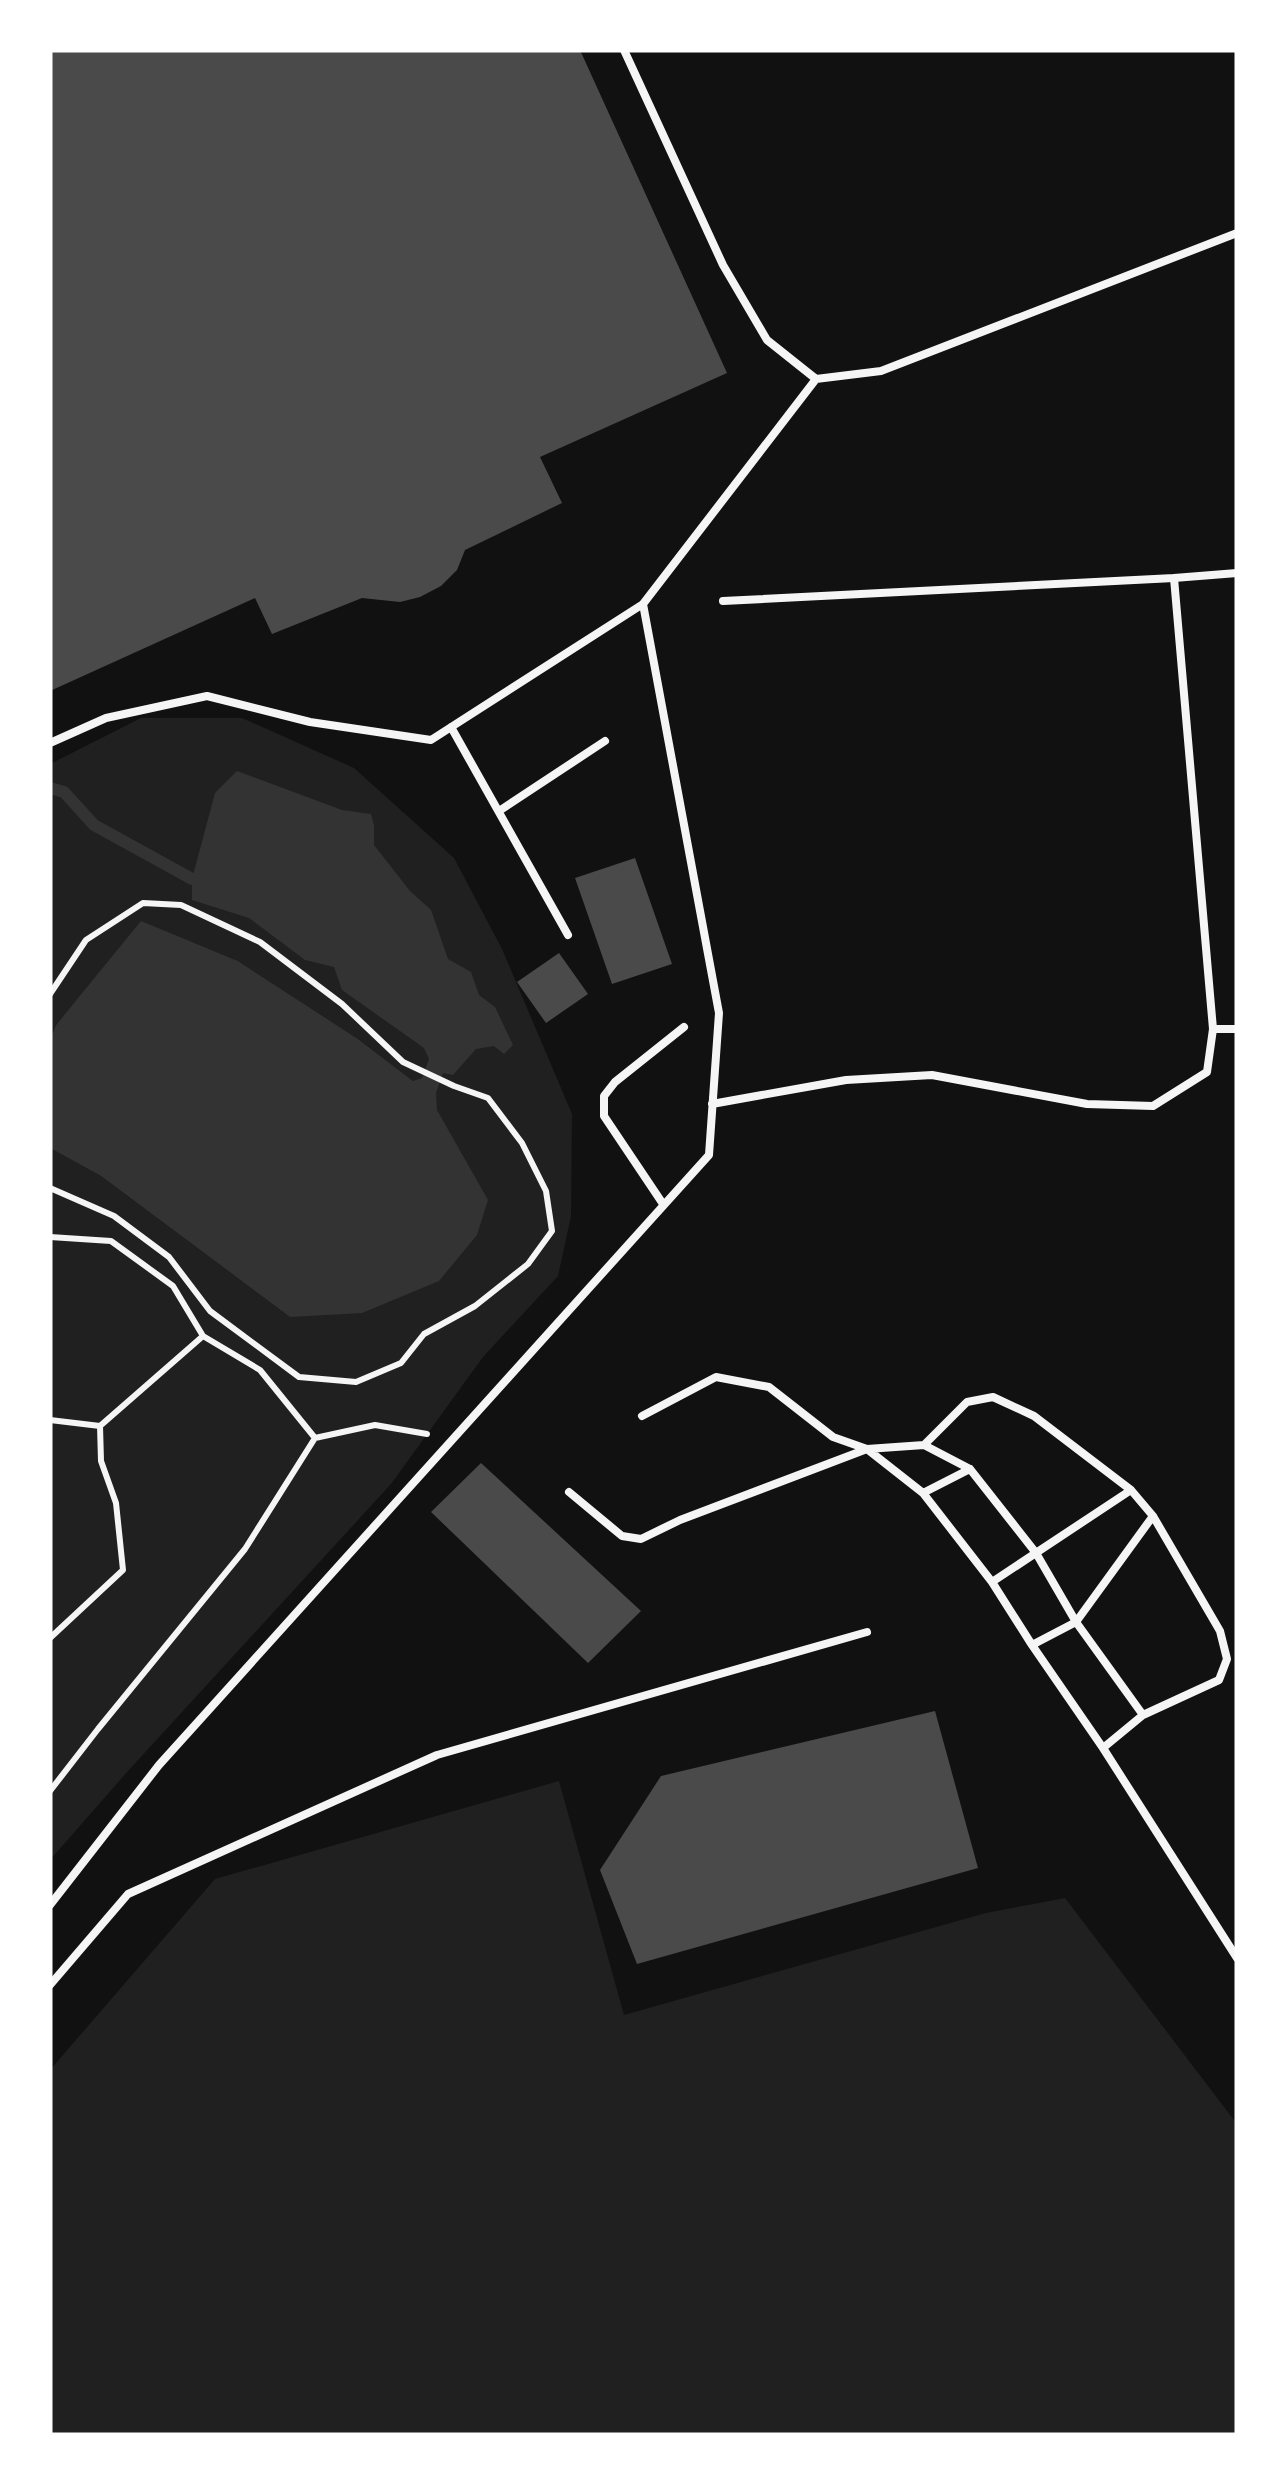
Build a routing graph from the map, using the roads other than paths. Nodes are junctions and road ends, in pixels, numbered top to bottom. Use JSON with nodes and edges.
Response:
{"nodes":[{"id":1,"x":624,"y":50,"type":"edge"},
{"id":2,"x":1237,"y":233,"type":"edge"},
{"id":3,"x":816,"y":378,"type":"junction"},
{"id":4,"x":1237,"y":574,"type":"edge"},
{"id":5,"x":1174,"y":578,"type":"junction"},
{"id":6,"x":722,"y":601,"type":"dead end"},
{"id":7,"x":643,"y":604,"type":"junction"},
{"id":8,"x":452,"y":727,"type":"junction"},
{"id":9,"x":605,"y":742,"type":"dead end"},
{"id":10,"x":50,"y":743,"type":"edge"},
{"id":11,"x":499,"y":811,"type":"junction"},
{"id":12,"x":568,"y":935,"type":"dead end"},
{"id":13,"x":684,"y":1027,"type":"dead end"},
{"id":14,"x":1213,"y":1029,"type":"junction"},
{"id":15,"x":1237,"y":1029,"type":"edge"},
{"id":16,"x":712,"y":1104,"type":"junction"},
{"id":17,"x":664,"y":1204,"type":"junction"},
{"id":18,"x":642,"y":1416,"type":"dead end"},
{"id":19,"x":924,"y":1445,"type":"junction"},
{"id":20,"x":867,"y":1449,"type":"junction"},
{"id":21,"x":970,"y":1469,"type":"junction"},
{"id":22,"x":1130,"y":1490,"type":"junction"},
{"id":23,"x":569,"y":1492,"type":"dead end"},
{"id":24,"x":923,"y":1493,"type":"junction"},
{"id":25,"x":1153,"y":1516,"type":"junction"},
{"id":26,"x":1036,"y":1553,"type":"junction"},
{"id":27,"x":992,"y":1582,"type":"junction"},
{"id":28,"x":1076,"y":1622,"type":"junction"},
{"id":29,"x":867,"y":1632,"type":"dead end"},
{"id":30,"x":1032,"y":1645,"type":"junction"},
{"id":31,"x":1143,"y":1715,"type":"junction"},
{"id":32,"x":1103,"y":1748,"type":"junction"},
{"id":33,"x":50,"y":1905,"type":"edge"},
{"id":34,"x":1237,"y":1958,"type":"edge"},
{"id":35,"x":50,"y":1985,"type":"edge"}],
"edges":[{"from":1,"to":3,"type":"lane"},
{"from":2,"to":3,"type":"lane"},
{"from":3,"to":7,"type":"lane"},
{"from":4,"to":5,"type":"lane"},
{"from":5,"to":6,"type":"lane"},
{"from":5,"to":14,"type":"lane"},
{"from":7,"to":8,"type":"lane"},
{"from":7,"to":16,"type":"lane"},
{"from":8,"to":10,"type":"lane"},
{"from":8,"to":11,"type":"lane"},
{"from":9,"to":11,"type":"lane"},
{"from":11,"to":12,"type":"lane"},
{"from":13,"to":17,"type":"lane"},
{"from":14,"to":15,"type":"lane"},
{"from":14,"to":16,"type":"lane"},
{"from":16,"to":17,"type":"lane"},
{"from":17,"to":33,"type":"lane"},
{"from":18,"to":20,"type":"lane"},
{"from":19,"to":20,"type":"lane"},
{"from":19,"to":21,"type":"lane"},
{"from":19,"to":22,"type":"lane"},
{"from":20,"to":23,"type":"lane"},
{"from":20,"to":24,"type":"lane"},
{"from":21,"to":24,"type":"lane"},
{"from":21,"to":26,"type":"lane"},
{"from":22,"to":25,"type":"lane"},
{"from":22,"to":26,"type":"lane"},
{"from":24,"to":27,"type":"lane"},
{"from":25,"to":28,"type":"lane"},
{"from":25,"to":31,"type":"lane"},
{"from":26,"to":27,"type":"lane"},
{"from":26,"to":28,"type":"lane"},
{"from":27,"to":30,"type":"lane"},
{"from":28,"to":30,"type":"lane"},
{"from":28,"to":31,"type":"lane"},
{"from":29,"to":35,"type":"lane"},
{"from":30,"to":32,"type":"lane"},
{"from":31,"to":32,"type":"lane"},
{"from":32,"to":34,"type":"lane"}]}
